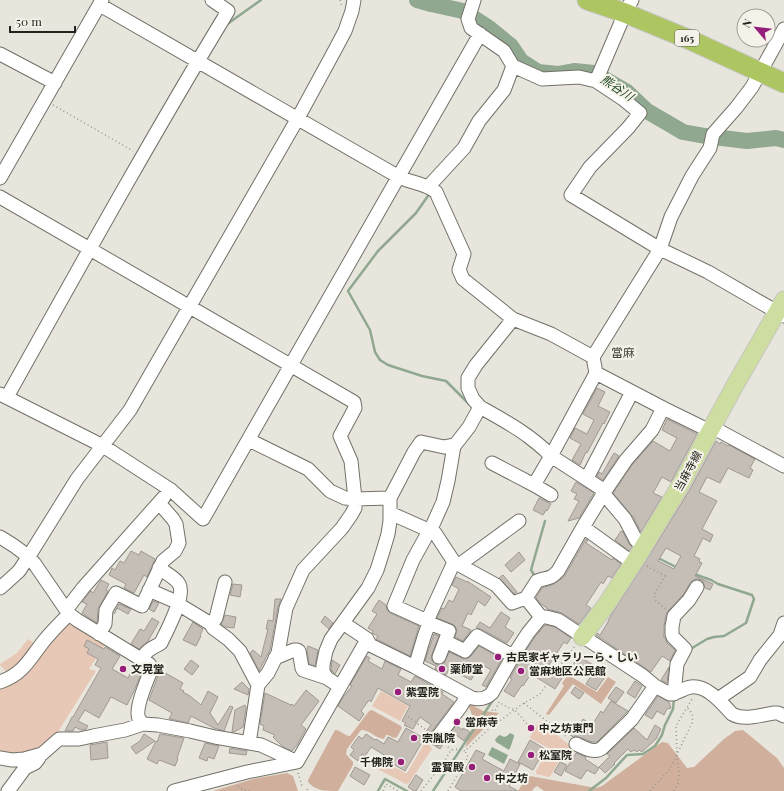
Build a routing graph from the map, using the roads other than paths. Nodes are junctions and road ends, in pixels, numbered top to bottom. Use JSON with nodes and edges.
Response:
{"nodes":[{"id":1,"x":212,"y":0,"type":"edge"},
{"id":2,"x":474,"y":0,"type":"edge"},
{"id":3,"x":587,"y":0,"type":"edge"},
{"id":4,"x":101,"y":2,"type":"edge"},
{"id":5,"x":353,"y":5,"type":"edge"},
{"id":6,"x":628,"y":6,"type":"edge"},
{"id":7,"x":784,"y":29,"type":"edge"},
{"id":8,"x":480,"y":34,"type":"junction"},
{"id":9,"x":0,"y":54,"type":"edge"},
{"id":10,"x":198,"y":61,"type":"junction"},
{"id":11,"x":517,"y":68,"type":"junction"},
{"id":12,"x":760,"y":72,"type":"junction"},
{"id":13,"x":598,"y":77,"type":"junction"},
{"id":14,"x":55,"y":83,"type":"junction"},
{"id":15,"x":784,"y":83,"type":"edge"},
{"id":16,"x":298,"y":118,"type":"junction"},
{"id":17,"x":399,"y":176,"type":"junction"},
{"id":18,"x":0,"y":178,"type":"edge"},
{"id":19,"x":431,"y":189,"type":"junction"},
{"id":20,"x":0,"y":197,"type":"edge"},
{"id":21,"x":90,"y":249,"type":"junction"},
{"id":22,"x":660,"y":249,"type":"junction"},
{"id":23,"x":189,"y":306,"type":"junction"},
{"id":24,"x":782,"y":310,"type":"edge"},
{"id":25,"x":513,"y":319,"type":"junction"},
{"id":26,"x":592,"y":357,"type":"junction"},
{"id":27,"x":291,"y":365,"type":"junction"},
{"id":28,"x":596,"y":373,"type":"junction"},
{"id":29,"x":632,"y":392,"type":"junction"},
{"id":30,"x":3,"y":395,"type":"edge"},
{"id":31,"x":664,"y":408,"type":"junction"},
{"id":32,"x":479,"y":410,"type":"junction"},
{"id":33,"x":711,"y":429,"type":"junction"},
{"id":34,"x":249,"y":440,"type":"junction"},
{"id":35,"x":102,"y":446,"type":"junction"},
{"id":36,"x":454,"y":446,"type":"junction"},
{"id":37,"x":550,"y":458,"type":"junction"},
{"id":38,"x":492,"y":463,"type":"dead end"},
{"id":39,"x":784,"y":466,"type":"edge"},
{"id":40,"x":586,"y":478,"type":"junction"},
{"id":41,"x":534,"y":485,"type":"junction"},
{"id":42,"x":171,"y":490,"type":"junction"},
{"id":43,"x":604,"y":492,"type":"junction"},
{"id":44,"x":550,"y":495,"type":"dead end"},
{"id":45,"x":390,"y":498,"type":"junction"},
{"id":46,"x":355,"y":499,"type":"junction"},
{"id":47,"x":159,"y":503,"type":"junction"},
{"id":48,"x":390,"y":513,"type":"junction"},
{"id":49,"x":519,"y":521,"type":"dead end"},
{"id":50,"x":583,"y":527,"type":"junction"},
{"id":51,"x":429,"y":531,"type":"junction"},
{"id":52,"x":0,"y":537,"type":"edge"},
{"id":53,"x":29,"y":556,"type":"junction"},
{"id":54,"x":638,"y":556,"type":"junction"},
{"id":55,"x":457,"y":563,"type":"junction"},
{"id":56,"x":159,"y":568,"type":"junction"},
{"id":57,"x":225,"y":582,"type":"dead end"},
{"id":58,"x":697,"y":587,"type":"dead end"},
{"id":59,"x":0,"y":588,"type":"edge"},
{"id":60,"x":149,"y":590,"type":"junction"},
{"id":61,"x":526,"y":598,"type":"junction"},
{"id":62,"x":178,"y":604,"type":"junction"},
{"id":63,"x":68,"y":612,"type":"junction"},
{"id":64,"x":543,"y":617,"type":"junction"},
{"id":65,"x":428,"y":622,"type":"junction"},
{"id":66,"x":343,"y":623,"type":"junction"},
{"id":67,"x":784,"y":623,"type":"edge"},
{"id":68,"x":212,"y":624,"type":"junction"},
{"id":69,"x":99,"y":634,"type":"junction"},
{"id":70,"x":582,"y":637,"type":"junction"},
{"id":71,"x":445,"y":641,"type":"junction"},
{"id":72,"x":370,"y":645,"type":"junction"},
{"id":73,"x":513,"y":656,"type":"junction"},
{"id":74,"x":439,"y":657,"type":"dead end"},
{"id":75,"x":275,"y":658,"type":"junction"},
{"id":76,"x":142,"y":660,"type":"junction"},
{"id":77,"x":415,"y":667,"type":"junction"},
{"id":78,"x":327,"y":678,"type":"junction"},
{"id":79,"x":0,"y":682,"type":"edge"},
{"id":80,"x":258,"y":685,"type":"junction"},
{"id":81,"x":339,"y":686,"type":"junction"},
{"id":82,"x":655,"y":686,"type":"junction"},
{"id":83,"x":674,"y":694,"type":"junction"},
{"id":84,"x":467,"y":696,"type":"junction"},
{"id":85,"x":718,"y":699,"type":"junction"},
{"id":86,"x":784,"y":716,"type":"edge"},
{"id":87,"x":143,"y":724,"type":"junction"},
{"id":88,"x":437,"y":738,"type":"dead end"},
{"id":89,"x":250,"y":743,"type":"junction"},
{"id":90,"x":576,"y":744,"type":"road end"},
{"id":91,"x":42,"y":754,"type":"junction"},
{"id":92,"x":0,"y":758,"type":"edge"},
{"id":93,"x":297,"y":765,"type":"junction"},
{"id":94,"x":192,"y":788,"type":"edge"},
{"id":95,"x":8,"y":791,"type":"edge"},
{"id":96,"x":174,"y":791,"type":"edge"}],
"edges":[{"from":1,"to":10,"type":"street"},
{"from":2,"to":8,"type":"street"},
{"from":3,"to":6,"type":"highway","number":"165"},
{"from":4,"to":10,"type":"street"},
{"from":4,"to":14,"type":"street"},
{"from":5,"to":16,"type":"street"},
{"from":6,"to":12,"type":"highway","number":"165"},
{"from":6,"to":13,"type":"street"},
{"from":7,"to":12,"type":"street"},
{"from":8,"to":11,"type":"street"},
{"from":8,"to":17,"type":"street"},
{"from":9,"to":14,"type":"street"},
{"from":10,"to":16,"type":"street"},
{"from":10,"to":21,"type":"street"},
{"from":11,"to":13,"type":"street"},
{"from":11,"to":19,"type":"street"},
{"from":12,"to":15,"type":"highway","number":"165"},
{"from":12,"to":22,"type":"street"},
{"from":13,"to":22,"type":"street"},
{"from":14,"to":18,"type":"street"},
{"from":16,"to":17,"type":"street"},
{"from":16,"to":23,"type":"street"},
{"from":17,"to":19,"type":"street"},
{"from":17,"to":27,"type":"street"},
{"from":19,"to":25,"type":"street"},
{"from":20,"to":21,"type":"street"},
{"from":21,"to":23,"type":"street"},
{"from":21,"to":30,"type":"street"},
{"from":22,"to":24,"type":"street"},
{"from":22,"to":26,"type":"street"},
{"from":23,"to":27,"type":"street"},
{"from":23,"to":35,"type":"street"},
{"from":24,"to":33,"type":"main road","name":"当麻寺線"},
{"from":25,"to":26,"type":"street"},
{"from":25,"to":32,"type":"street"},
{"from":26,"to":28,"type":"street"},
{"from":27,"to":34,"type":"street"},
{"from":27,"to":46,"type":"street"},
{"from":28,"to":29,"type":"street"},
{"from":28,"to":37,"type":"street"},
{"from":29,"to":31,"type":"street"},
{"from":29,"to":40,"type":"street"},
{"from":30,"to":35,"type":"street"},
{"from":31,"to":33,"type":"street"},
{"from":31,"to":43,"type":"street"},
{"from":32,"to":36,"type":"street"},
{"from":32,"to":37,"type":"street"},
{"from":33,"to":39,"type":"street"},
{"from":33,"to":54,"type":"main road","name":"当麻寺線"},
{"from":34,"to":42,"type":"street"},
{"from":34,"to":46,"type":"street"},
{"from":35,"to":42,"type":"street"},
{"from":35,"to":53,"type":"street"},
{"from":36,"to":45,"type":"street"},
{"from":36,"to":51,"type":"street"},
{"from":37,"to":40,"type":"street"},
{"from":37,"to":41,"type":"street"},
{"from":38,"to":41,"type":"street"},
{"from":40,"to":43,"type":"street"},
{"from":41,"to":44,"type":"street"},
{"from":42,"to":47,"type":"street"},
{"from":43,"to":50,"type":"street"},
{"from":43,"to":54,"type":"street"},
{"from":45,"to":46,"type":"street"},
{"from":45,"to":48,"type":"street"},
{"from":46,"to":75,"type":"street"},
{"from":47,"to":56,"type":"street"},
{"from":47,"to":63,"type":"street"},
{"from":48,"to":51,"type":"street"},
{"from":48,"to":66,"type":"street"},
{"from":49,"to":55,"type":"street"},
{"from":50,"to":54,"type":"street"},
{"from":50,"to":61,"type":"street"},
{"from":51,"to":55,"type":"street"},
{"from":51,"to":65,"type":"street"},
{"from":52,"to":53,"type":"street"},
{"from":53,"to":59,"type":"street"},
{"from":53,"to":63,"type":"street"},
{"from":54,"to":70,"type":"main road","name":"当麻寺線"},
{"from":55,"to":61,"type":"street"},
{"from":55,"to":65,"type":"street"},
{"from":56,"to":60,"type":"street"},
{"from":56,"to":62,"type":"street"},
{"from":57,"to":68,"type":"street"},
{"from":58,"to":83,"type":"street"},
{"from":60,"to":62,"type":"street"},
{"from":60,"to":69,"type":"street"},
{"from":61,"to":64,"type":"street"},
{"from":62,"to":68,"type":"street"},
{"from":62,"to":76,"type":"street"},
{"from":63,"to":69,"type":"street"},
{"from":63,"to":79,"type":"street"},
{"from":64,"to":70,"type":"street"},
{"from":64,"to":73,"type":"street"},
{"from":65,"to":71,"type":"street"},
{"from":65,"to":77,"type":"street"},
{"from":66,"to":72,"type":"street"},
{"from":66,"to":78,"type":"street"},
{"from":67,"to":85,"type":"street"},
{"from":68,"to":80,"type":"street"},
{"from":69,"to":76,"type":"street"},
{"from":70,"to":82,"type":"street"},
{"from":71,"to":73,"type":"street"},
{"from":71,"to":74,"type":"street"},
{"from":72,"to":77,"type":"street"},
{"from":72,"to":81,"type":"street"},
{"from":73,"to":84,"type":"street"},
{"from":75,"to":78,"type":"street"},
{"from":75,"to":80,"type":"street"},
{"from":76,"to":87,"type":"street"},
{"from":77,"to":84,"type":"street"},
{"from":78,"to":81,"type":"street"},
{"from":80,"to":89,"type":"street"},
{"from":81,"to":93,"type":"street"},
{"from":82,"to":83,"type":"street"},
{"from":82,"to":90,"type":"street"},
{"from":83,"to":85,"type":"street"},
{"from":84,"to":88,"type":"street"},
{"from":85,"to":86,"type":"street"},
{"from":87,"to":89,"type":"street"},
{"from":87,"to":91,"type":"street"},
{"from":89,"to":93,"type":"street"},
{"from":91,"to":92,"type":"street"},
{"from":91,"to":95,"type":"street"},
{"from":93,"to":94,"type":"street"},
{"from":94,"to":96,"type":"street"}]}
